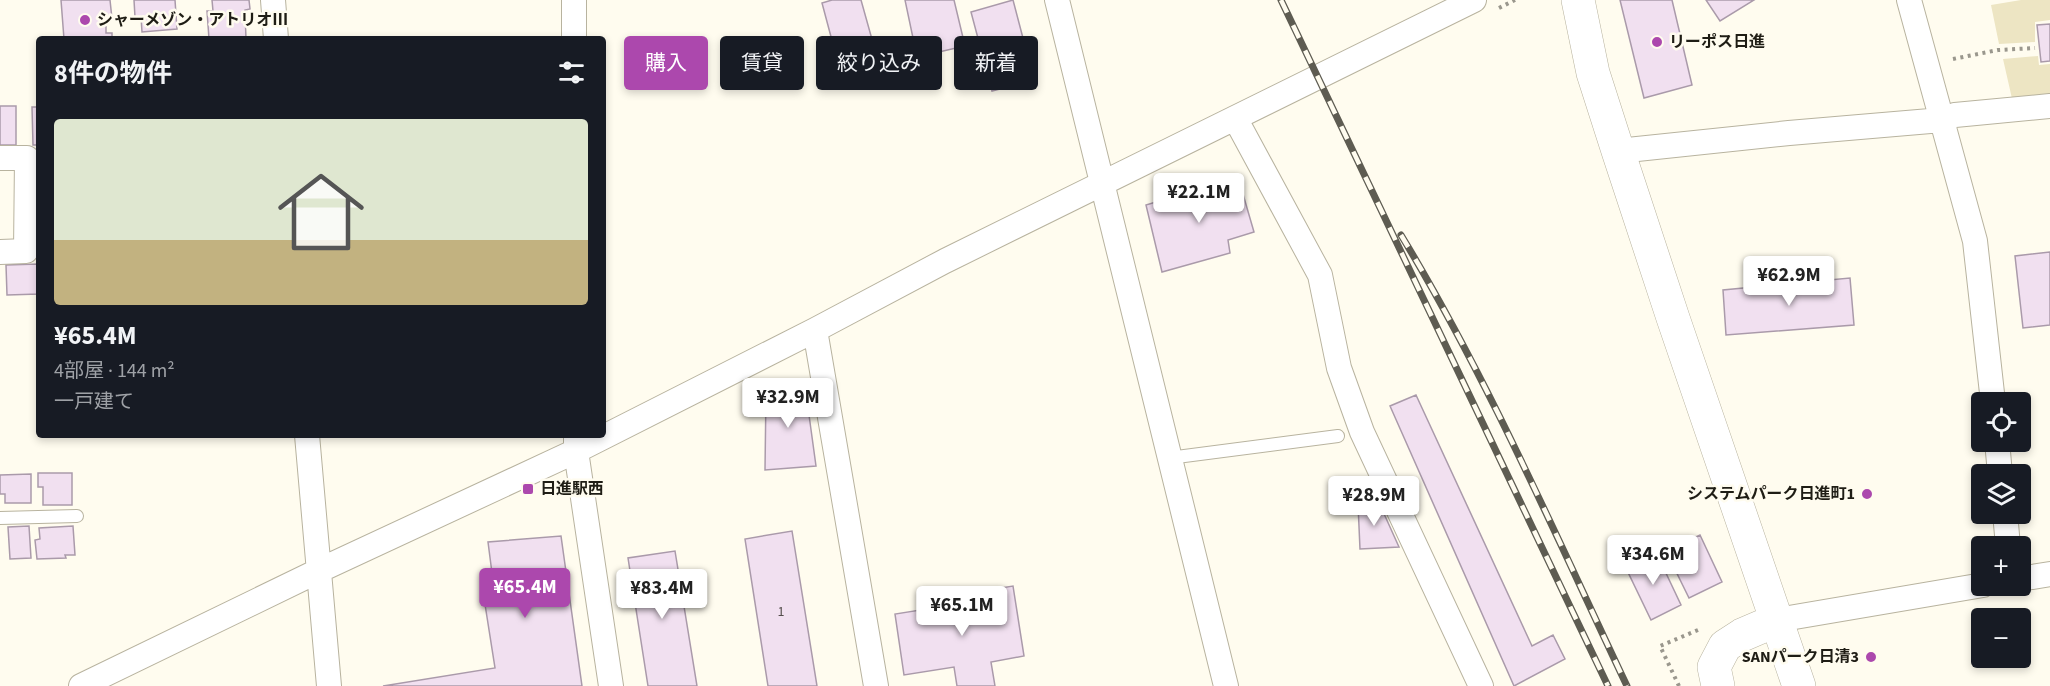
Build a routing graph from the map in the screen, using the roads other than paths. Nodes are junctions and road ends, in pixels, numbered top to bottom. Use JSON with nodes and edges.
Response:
{"nodes":[{"id":1,"x":273,"y":0,"type":"edge"},
{"id":2,"x":574,"y":0,"type":"edge"},
{"id":3,"x":1057,"y":0,"type":"edge"},
{"id":4,"x":1474,"y":0,"type":"edge"},
{"id":5,"x":1578,"y":0,"type":"edge"},
{"id":6,"x":1909,"y":0,"type":"edge"},
{"id":7,"x":276,"y":36,"type":"edge"},
{"id":8,"x":574,"y":36,"type":"edge"},
{"id":9,"x":2050,"y":106,"type":"edge"},
{"id":10,"x":1235,"y":118,"type":"junction"},
{"id":11,"x":1942,"y":120,"type":"junction"},
{"id":12,"x":1618,"y":151,"type":"junction"},
{"id":13,"x":0,"y":158,"type":"edge"},
{"id":14,"x":1102,"y":184,"type":"junction"},
{"id":15,"x":0,"y":252,"type":"edge"},
{"id":16,"x":815,"y":330,"type":"junction"},
{"id":17,"x":1992,"y":392,"type":"edge"},
{"id":18,"x":606,"y":429,"type":"edge"},
{"id":19,"x":1338,"y":436,"type":"dead end"},
{"id":20,"x":308,"y":438,"type":"edge"},
{"id":21,"x":576,"y":443,"type":"edge"},
{"id":22,"x":1170,"y":458,"type":"junction"},
{"id":23,"x":77,"y":516,"type":"dead end"},
{"id":24,"x":0,"y":518,"type":"edge"},
{"id":25,"x":318,"y":571,"type":"junction"},
{"id":26,"x":2050,"y":574,"type":"edge"},
{"id":27,"x":2031,"y":577,"type":"edge"},
{"id":28,"x":1971,"y":587,"type":"edge"},
{"id":29,"x":1777,"y":620,"type":"junction"},
{"id":30,"x":81,"y":686,"type":"edge"},
{"id":31,"x":329,"y":686,"type":"edge"},
{"id":32,"x":611,"y":686,"type":"edge"},
{"id":33,"x":876,"y":686,"type":"edge"},
{"id":34,"x":1226,"y":686,"type":"edge"},
{"id":35,"x":1481,"y":686,"type":"edge"},
{"id":36,"x":1718,"y":686,"type":"edge"},
{"id":37,"x":1799,"y":686,"type":"edge"}],
"edges":[{"from":1,"to":7,"type":"street"},
{"from":2,"to":8,"type":"street"},
{"from":3,"to":14,"type":"street"},
{"from":4,"to":10,"type":"street"},
{"from":5,"to":12,"type":"street"},
{"from":6,"to":11,"type":"street"},
{"from":9,"to":11,"type":"street"},
{"from":10,"to":14,"type":"street"},
{"from":10,"to":35,"type":"street"},
{"from":11,"to":12,"type":"street"},
{"from":11,"to":17,"type":"street"},
{"from":12,"to":29,"type":"street"},
{"from":13,"to":15,"type":"street"},
{"from":14,"to":16,"type":"street"},
{"from":14,"to":22,"type":"street"},
{"from":16,"to":18,"type":"street"},
{"from":16,"to":33,"type":"street"},
{"from":19,"to":22,"type":"lane"},
{"from":20,"to":25,"type":"street"},
{"from":21,"to":25,"type":"street"},
{"from":21,"to":32,"type":"street"},
{"from":22,"to":34,"type":"street"},
{"from":23,"to":24,"type":"lane"},
{"from":25,"to":30,"type":"street"},
{"from":25,"to":31,"type":"street"},
{"from":26,"to":27,"type":"street"},
{"from":28,"to":29,"type":"street"},
{"from":29,"to":36,"type":"street"},
{"from":29,"to":37,"type":"street"}]}
